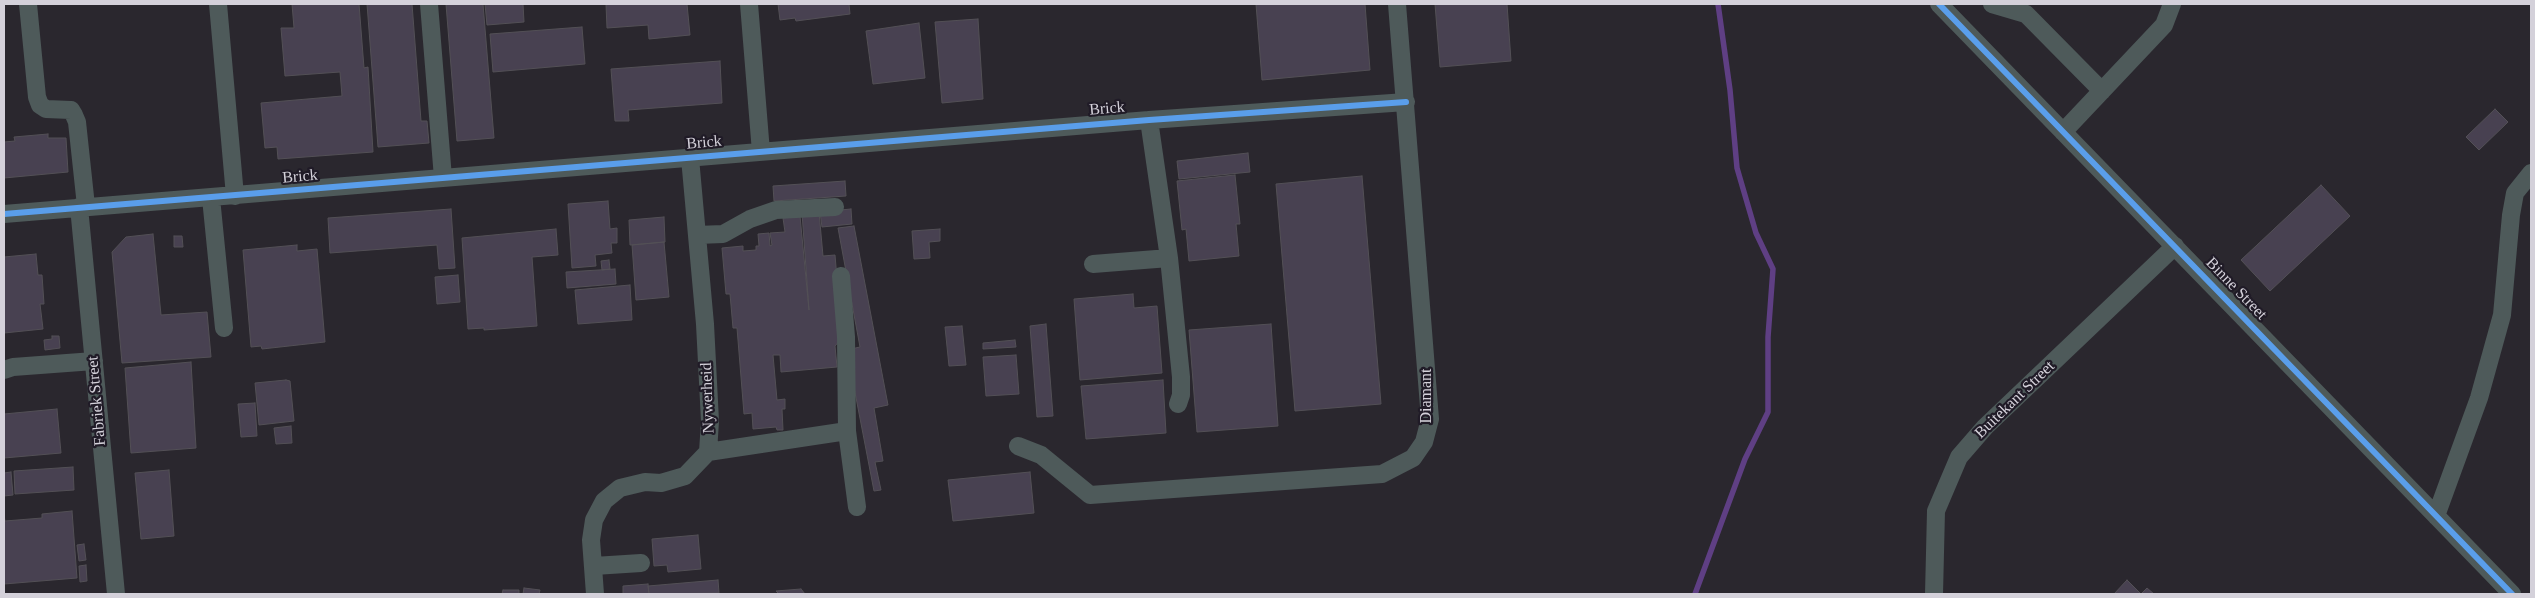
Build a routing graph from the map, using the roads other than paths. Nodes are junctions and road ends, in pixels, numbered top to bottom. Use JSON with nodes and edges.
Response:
{"nodes":[{"id":1,"x":28,"y":4,"type":"edge"},
{"id":2,"x":218,"y":4,"type":"edge"},
{"id":3,"x":429,"y":4,"type":"edge"},
{"id":4,"x":749,"y":4,"type":"edge"},
{"id":5,"x":1397,"y":4,"type":"edge"},
{"id":6,"x":1939,"y":4,"type":"edge"},
{"id":7,"x":1992,"y":4,"type":"edge"},
{"id":8,"x":2172,"y":4,"type":"edge"},
{"id":9,"x":2102,"y":91,"type":"junction"},
{"id":10,"x":1406,"y":102,"type":"junction"},
{"id":11,"x":1149,"y":120,"type":"junction"},
{"id":12,"x":2064,"y":132,"type":"junction"},
{"id":13,"x":761,"y":152,"type":"junction"},
{"id":14,"x":690,"y":158,"type":"junction"},
{"id":15,"x":2531,"y":173,"type":"edge"},
{"id":16,"x":443,"y":178,"type":"junction"},
{"id":17,"x":235,"y":196,"type":"junction"},
{"id":18,"x":211,"y":198,"type":"junction"},
{"id":19,"x":83,"y":207,"type":"junction"},
{"id":20,"x":835,"y":207,"type":"dead end"},
{"id":21,"x":4,"y":214,"type":"edge"},
{"id":22,"x":697,"y":235,"type":"junction"},
{"id":23,"x":2175,"y":246,"type":"junction"},
{"id":24,"x":1169,"y":258,"type":"junction"},
{"id":25,"x":1093,"y":264,"type":"dead end"},
{"id":26,"x":842,"y":276,"type":"dead end"},
{"id":27,"x":224,"y":328,"type":"dead end"},
{"id":28,"x":94,"y":361,"type":"junction"},
{"id":29,"x":4,"y":370,"type":"edge"},
{"id":30,"x":1178,"y":404,"type":"dead end"},
{"id":31,"x":847,"y":431,"type":"junction"},
{"id":32,"x":1018,"y":446,"type":"dead end"},
{"id":33,"x":708,"y":452,"type":"junction"},
{"id":34,"x":857,"y":507,"type":"dead end"},
{"id":35,"x":2436,"y":516,"type":"junction"},
{"id":36,"x":641,"y":563,"type":"dead end"},
{"id":37,"x":594,"y":566,"type":"junction"},
{"id":38,"x":116,"y":594,"type":"edge"},
{"id":39,"x":596,"y":594,"type":"edge"},
{"id":40,"x":1934,"y":594,"type":"edge"},
{"id":41,"x":2512,"y":594,"type":"edge"}],
"edges":[{"from":1,"to":19,"type":"street","name":"Fabriek Street"},
{"from":2,"to":17,"type":"street"},
{"from":3,"to":16,"type":"street"},
{"from":4,"to":13,"type":"street"},
{"from":5,"to":10,"type":"street","name":"Diamant"},
{"from":6,"to":12,"type":"street","name":"Binne Street"},
{"from":7,"to":9,"type":"street"},
{"from":8,"to":9,"type":"street"},
{"from":9,"to":12,"type":"street"},
{"from":10,"to":11,"type":"street","name":"Brick"},
{"from":10,"to":32,"type":"street","name":"Diamant"},
{"from":11,"to":13,"type":"street","name":"Brick"},
{"from":11,"to":24,"type":"street"},
{"from":12,"to":23,"type":"street","name":"Binne Street"},
{"from":13,"to":14,"type":"street","name":"Brick"},
{"from":14,"to":16,"type":"street","name":"Brick"},
{"from":14,"to":22,"type":"street","name":"Nywerheid"},
{"from":15,"to":35,"type":"street"},
{"from":16,"to":17,"type":"street","name":"Brick"},
{"from":17,"to":18,"type":"street","name":"Brick"},
{"from":18,"to":19,"type":"street","name":"Brick"},
{"from":18,"to":27,"type":"street"},
{"from":19,"to":21,"type":"street","name":"Brick"},
{"from":19,"to":28,"type":"street","name":"Fabriek Street"},
{"from":20,"to":22,"type":"street"},
{"from":22,"to":33,"type":"street","name":"Nywerheid"},
{"from":23,"to":35,"type":"street","name":"Binne Street"},
{"from":23,"to":40,"type":"street","name":"Buitekant Street"},
{"from":24,"to":25,"type":"street"},
{"from":24,"to":30,"type":"street"},
{"from":26,"to":31,"type":"street"},
{"from":28,"to":29,"type":"street"},
{"from":28,"to":38,"type":"street","name":"Fabriek Street"},
{"from":31,"to":33,"type":"street"},
{"from":31,"to":34,"type":"street"},
{"from":33,"to":37,"type":"street","name":"Nywerheid"},
{"from":35,"to":41,"type":"street","name":"Binne Street"},
{"from":36,"to":37,"type":"street"},
{"from":37,"to":39,"type":"street","name":"Nywerheid"}]}
